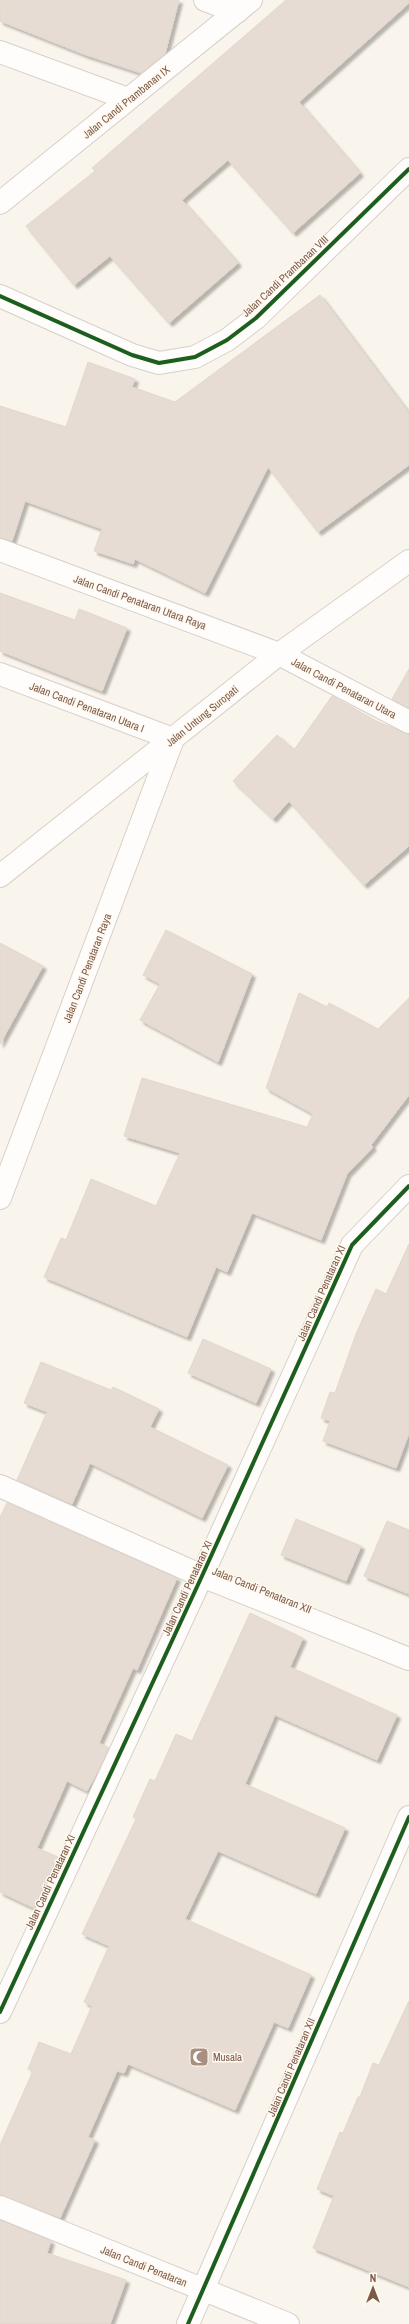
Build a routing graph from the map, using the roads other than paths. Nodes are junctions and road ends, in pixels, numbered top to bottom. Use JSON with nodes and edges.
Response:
{"nodes":[{"id":1,"x":205,"y":0,"type":"edge"},
{"id":2,"x":244,"y":6,"type":"edge"},
{"id":3,"x":0,"y":52,"type":"edge"},
{"id":4,"x":128,"y":100,"type":"junction"},
{"id":5,"x":409,"y":169,"type":"edge"},
{"id":6,"x":0,"y":204,"type":"edge"},
{"id":7,"x":0,"y":296,"type":"edge"},
{"id":8,"x":0,"y":550,"type":"edge"},
{"id":9,"x":409,"y":561,"type":"edge"},
{"id":10,"x":279,"y":654,"type":"junction"},
{"id":11,"x":0,"y":674,"type":"edge"},
{"id":12,"x":409,"y":722,"type":"edge"},
{"id":13,"x":174,"y":739,"type":"junction"},
{"id":14,"x":0,"y":876,"type":"edge"},
{"id":15,"x":409,"y":1186,"type":"edge"},
{"id":16,"x":0,"y":1198,"type":"edge"},
{"id":17,"x":0,"y":1486,"type":"edge"},
{"id":18,"x":202,"y":1576,"type":"junction"},
{"id":19,"x":409,"y":1659,"type":"edge"},
{"id":20,"x":409,"y":1817,"type":"edge"},
{"id":21,"x":0,"y":2012,"type":"edge"},
{"id":22,"x":0,"y":2207,"type":"edge"},
{"id":23,"x":204,"y":2290,"type":"junction"},
{"id":24,"x":188,"y":2324,"type":"edge"},
{"id":25,"x":288,"y":2324,"type":"edge"}],
"edges":[{"from":1,"to":2,"type":"street"},
{"from":2,"to":4,"type":"street","name":"Jalan Candi Prambanan IX"},
{"from":3,"to":4,"type":"street"},
{"from":4,"to":6,"type":"street","name":"Jalan Candi Prambanan IX"},
{"from":5,"to":7,"type":"street","name":"Jalan Candi Prambanan VIII"},
{"from":8,"to":10,"type":"street","name":"Jalan Candi Penataran Utara Raya"},
{"from":9,"to":10,"type":"street","name":"Jalan Untung Suropati"},
{"from":10,"to":12,"type":"street","name":"Jalan Candi Penataran Utara"},
{"from":10,"to":13,"type":"street","name":"Jalan Untung Suropati"},
{"from":11,"to":13,"type":"street","name":"Jalan Candi Penataran Utara I"},
{"from":13,"to":14,"type":"street","name":"Jalan Untung Suropati"},
{"from":13,"to":16,"type":"street","name":"Jalan Candi Penataran Raya"},
{"from":15,"to":18,"type":"street","name":"Jalan Candi Penataran XI"},
{"from":17,"to":18,"type":"street","name":"Jalan Candi Penataran XII"},
{"from":18,"to":19,"type":"street","name":"Jalan Candi Penataran XII"},
{"from":18,"to":21,"type":"street","name":"Jalan Candi Penataran XI"},
{"from":20,"to":23,"type":"street","name":"Jalan Candi Penataran XII"},
{"from":22,"to":23,"type":"street","name":"Jalan Candi Penataran"},
{"from":23,"to":24,"type":"street","name":"Jalan Candi Penataran XII"},
{"from":23,"to":25,"type":"street","name":"Jalan Candi Penataran"}]}
